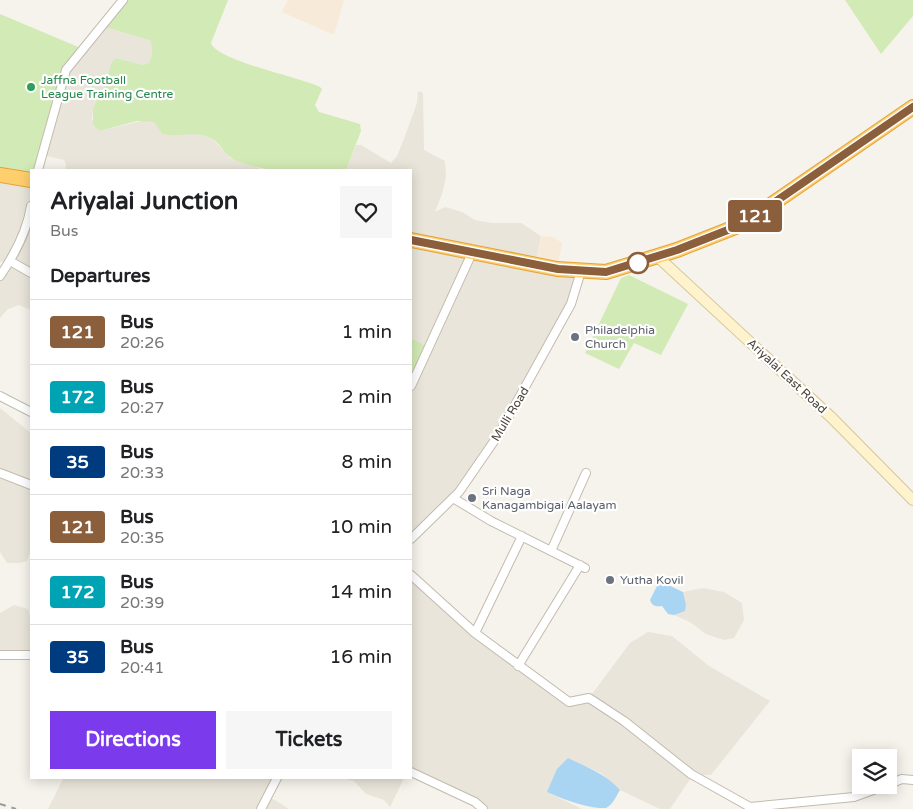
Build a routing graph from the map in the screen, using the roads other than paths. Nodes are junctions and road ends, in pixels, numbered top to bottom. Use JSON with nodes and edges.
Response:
{"nodes":[{"id":1,"x":123,"y":0,"type":"edge"},
{"id":2,"x":913,"y":107,"type":"edge"},
{"id":3,"x":38,"y":169,"type":"edge"},
{"id":4,"x":0,"y":175,"type":"edge"},
{"id":5,"x":30,"y":180,"type":"edge"},
{"id":6,"x":30,"y":212,"type":"edge"},
{"id":7,"x":412,"y":240,"type":"edge"},
{"id":8,"x":472,"y":253,"type":"junction"},
{"id":9,"x":658,"y":256,"type":"junction"},
{"id":10,"x":10,"y":261,"type":"junction"},
{"id":11,"x":581,"y":271,"type":"junction"},
{"id":12,"x":30,"y":273,"type":"edge"},
{"id":13,"x":0,"y":276,"type":"edge"},
{"id":14,"x":412,"y":384,"type":"edge"},
{"id":15,"x":0,"y":396,"type":"edge"},
{"id":16,"x":30,"y":411,"type":"edge"},
{"id":17,"x":586,"y":472,"type":"dead end"},
{"id":18,"x":0,"y":473,"type":"edge"},
{"id":19,"x":30,"y":485,"type":"edge"},
{"id":20,"x":453,"y":498,"type":"junction"},
{"id":21,"x":913,"y":500,"type":"edge"},
{"id":22,"x":522,"y":536,"type":"junction"},
{"id":23,"x":412,"y":538,"type":"edge"},
{"id":24,"x":551,"y":551,"type":"junction"},
{"id":25,"x":412,"y":575,"type":"edge"},
{"id":26,"x":475,"y":634,"type":"junction"},
{"id":27,"x":0,"y":655,"type":"edge"},
{"id":28,"x":30,"y":655,"type":"edge"},
{"id":29,"x":518,"y":666,"type":"junction"},
{"id":30,"x":412,"y":772,"type":"edge"},
{"id":31,"x":276,"y":779,"type":"edge"},
{"id":32,"x":913,"y":780,"type":"edge"},
{"id":33,"x":897,"y":781,"type":"edge"},
{"id":34,"x":862,"y":794,"type":"edge"},
{"id":35,"x":260,"y":809,"type":"edge"},
{"id":36,"x":483,"y":809,"type":"edge"}],
"edges":[{"from":1,"to":3,"type":"street"},
{"from":2,"to":9,"type":"highway"},
{"from":4,"to":5,"type":"highway"},
{"from":6,"to":10,"type":"street"},
{"from":7,"to":8,"type":"highway"},
{"from":8,"to":11,"type":"highway"},
{"from":8,"to":14,"type":"street"},
{"from":9,"to":11,"type":"highway"},
{"from":9,"to":21,"type":"street","name":"Ariyalai East Road"},
{"from":10,"to":12,"type":"street"},
{"from":10,"to":13,"type":"street"},
{"from":11,"to":20,"type":"street","name":"Mulli Road"},
{"from":15,"to":16,"type":"street"},
{"from":17,"to":24,"type":"street"},
{"from":18,"to":19,"type":"street"},
{"from":20,"to":22,"type":"street"},
{"from":20,"to":23,"type":"street","name":"Mulli Road"},
{"from":22,"to":24,"type":"street"},
{"from":22,"to":26,"type":"street"},
{"from":24,"to":29,"type":"street"},
{"from":25,"to":26,"type":"street"},
{"from":26,"to":29,"type":"street"},
{"from":27,"to":28,"type":"street"},
{"from":29,"to":34,"type":"street"},
{"from":30,"to":36,"type":"street"},
{"from":31,"to":35,"type":"street"},
{"from":32,"to":33,"type":"street"}]}
